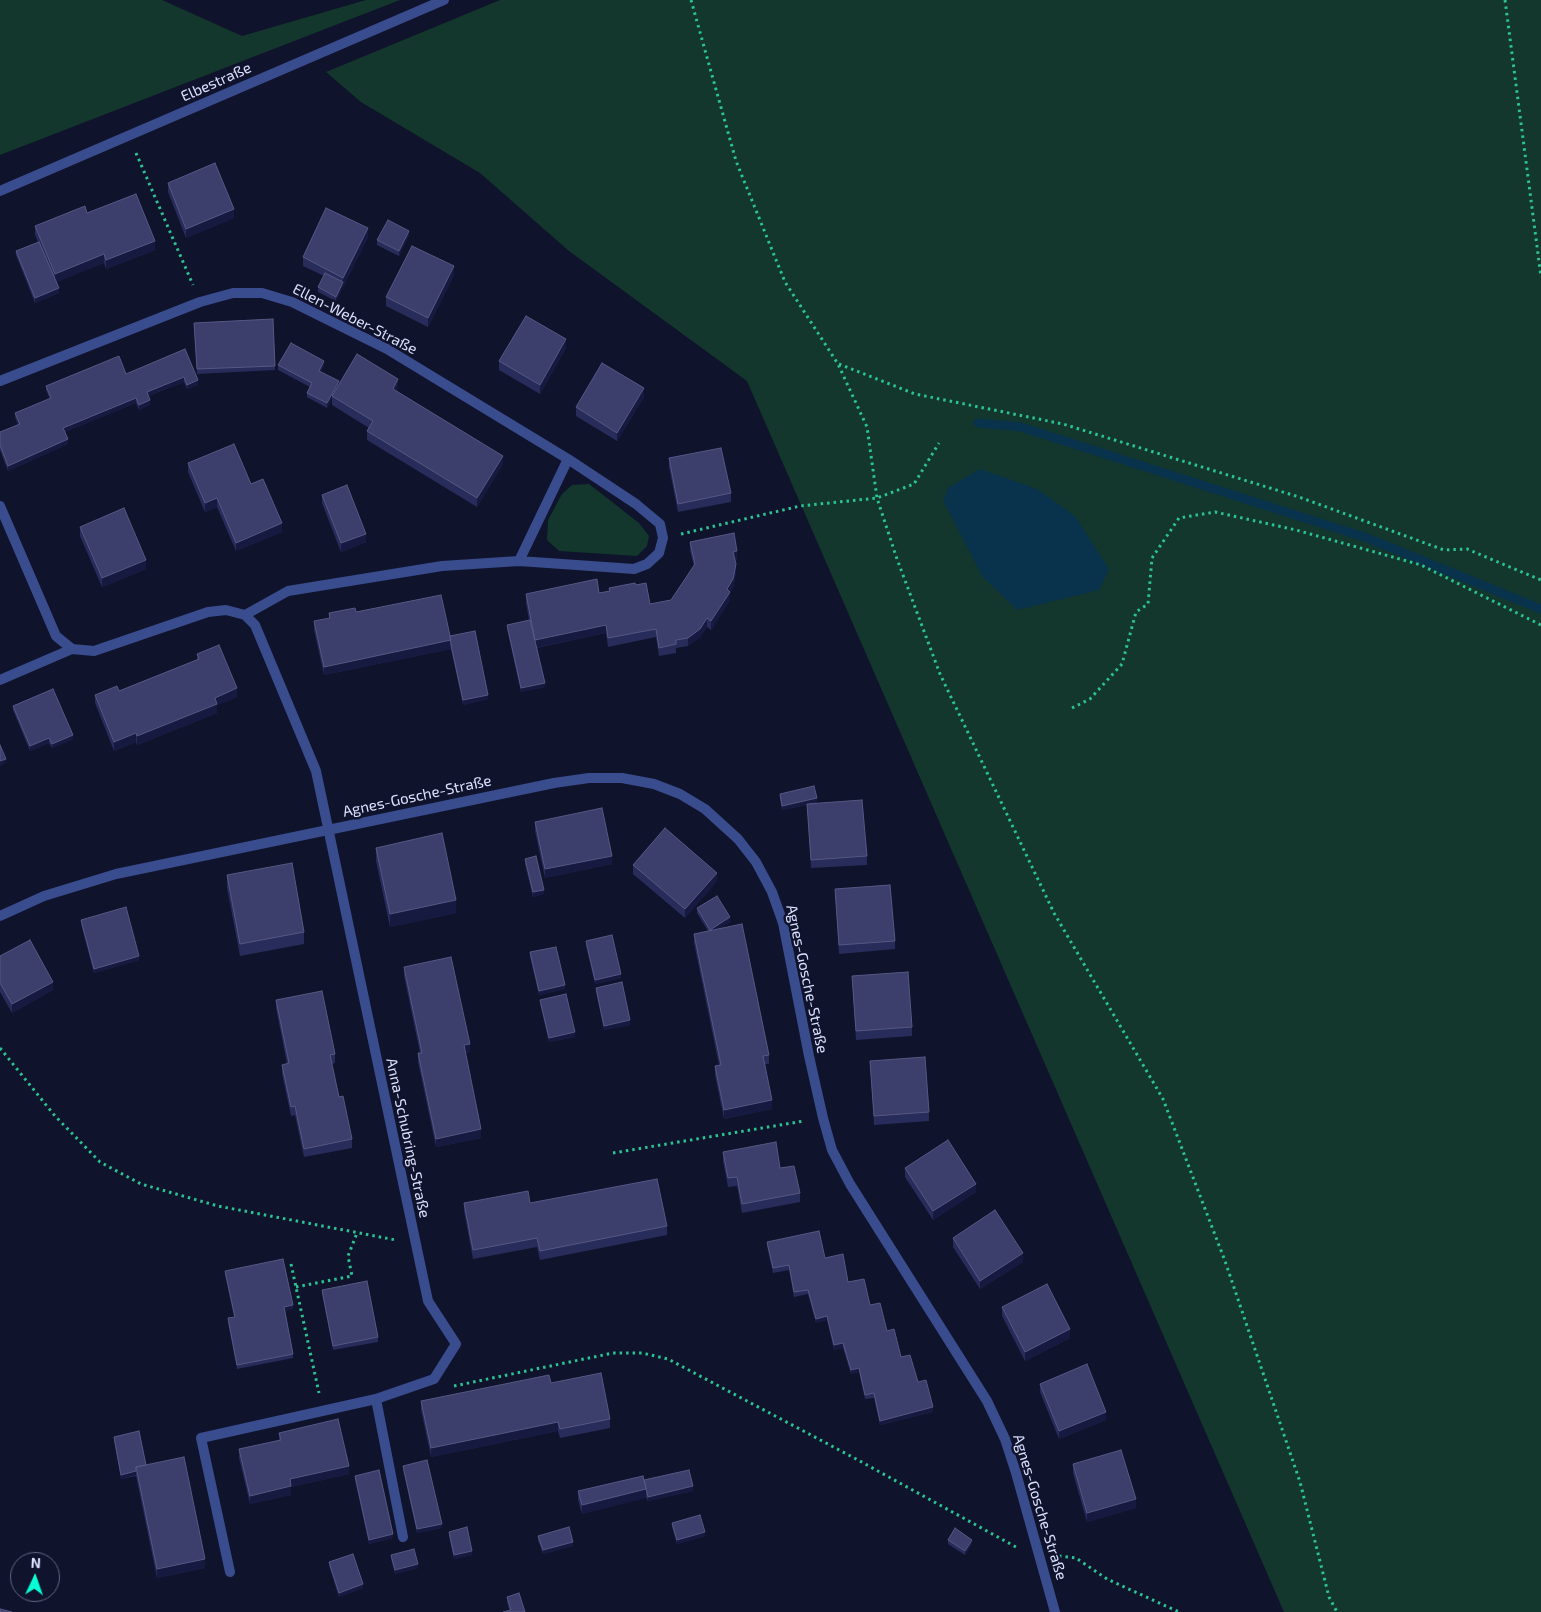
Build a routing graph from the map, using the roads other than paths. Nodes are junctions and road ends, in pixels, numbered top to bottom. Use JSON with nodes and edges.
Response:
{"nodes":[{"id":1,"x":444,"y":0,"type":"edge"},
{"id":2,"x":0,"y":191,"type":"edge"},
{"id":3,"x":0,"y":381,"type":"edge"},
{"id":4,"x":568,"y":458,"type":"junction"},
{"id":5,"x":0,"y":506,"type":"edge"},
{"id":6,"x":519,"y":561,"type":"junction"},
{"id":7,"x":244,"y":615,"type":"junction"},
{"id":8,"x":72,"y":649,"type":"junction"},
{"id":9,"x":0,"y":680,"type":"edge"},
{"id":10,"x":328,"y":830,"type":"junction"},
{"id":11,"x":0,"y":916,"type":"edge"},
{"id":12,"x":376,"y":1399,"type":"junction"},
{"id":13,"x":403,"y":1537,"type":"dead end"},
{"id":14,"x":230,"y":1572,"type":"dead end"},
{"id":15,"x":1055,"y":1612,"type":"edge"}],
"edges":[{"from":1,"to":2,"type":"street","name":"Elbestraße"},
{"from":3,"to":4,"type":"street","name":"Ellen-Weber-Straße"},
{"from":4,"to":6,"type":"street"},
{"from":4,"to":6,"type":"street","name":"Ellen-Weber-Straße"},
{"from":5,"to":8,"type":"street"},
{"from":6,"to":7,"type":"street"},
{"from":7,"to":8,"type":"street"},
{"from":7,"to":10,"type":"street"},
{"from":8,"to":9,"type":"street"},
{"from":10,"to":11,"type":"street","name":"Agnes-Gosche-Straße"},
{"from":10,"to":12,"type":"street","name":"Anna-Schubring-Straße"},
{"from":10,"to":15,"type":"street","name":"Agnes-Gosche-Straße"},
{"from":12,"to":13,"type":"street"},
{"from":12,"to":14,"type":"street"}]}
